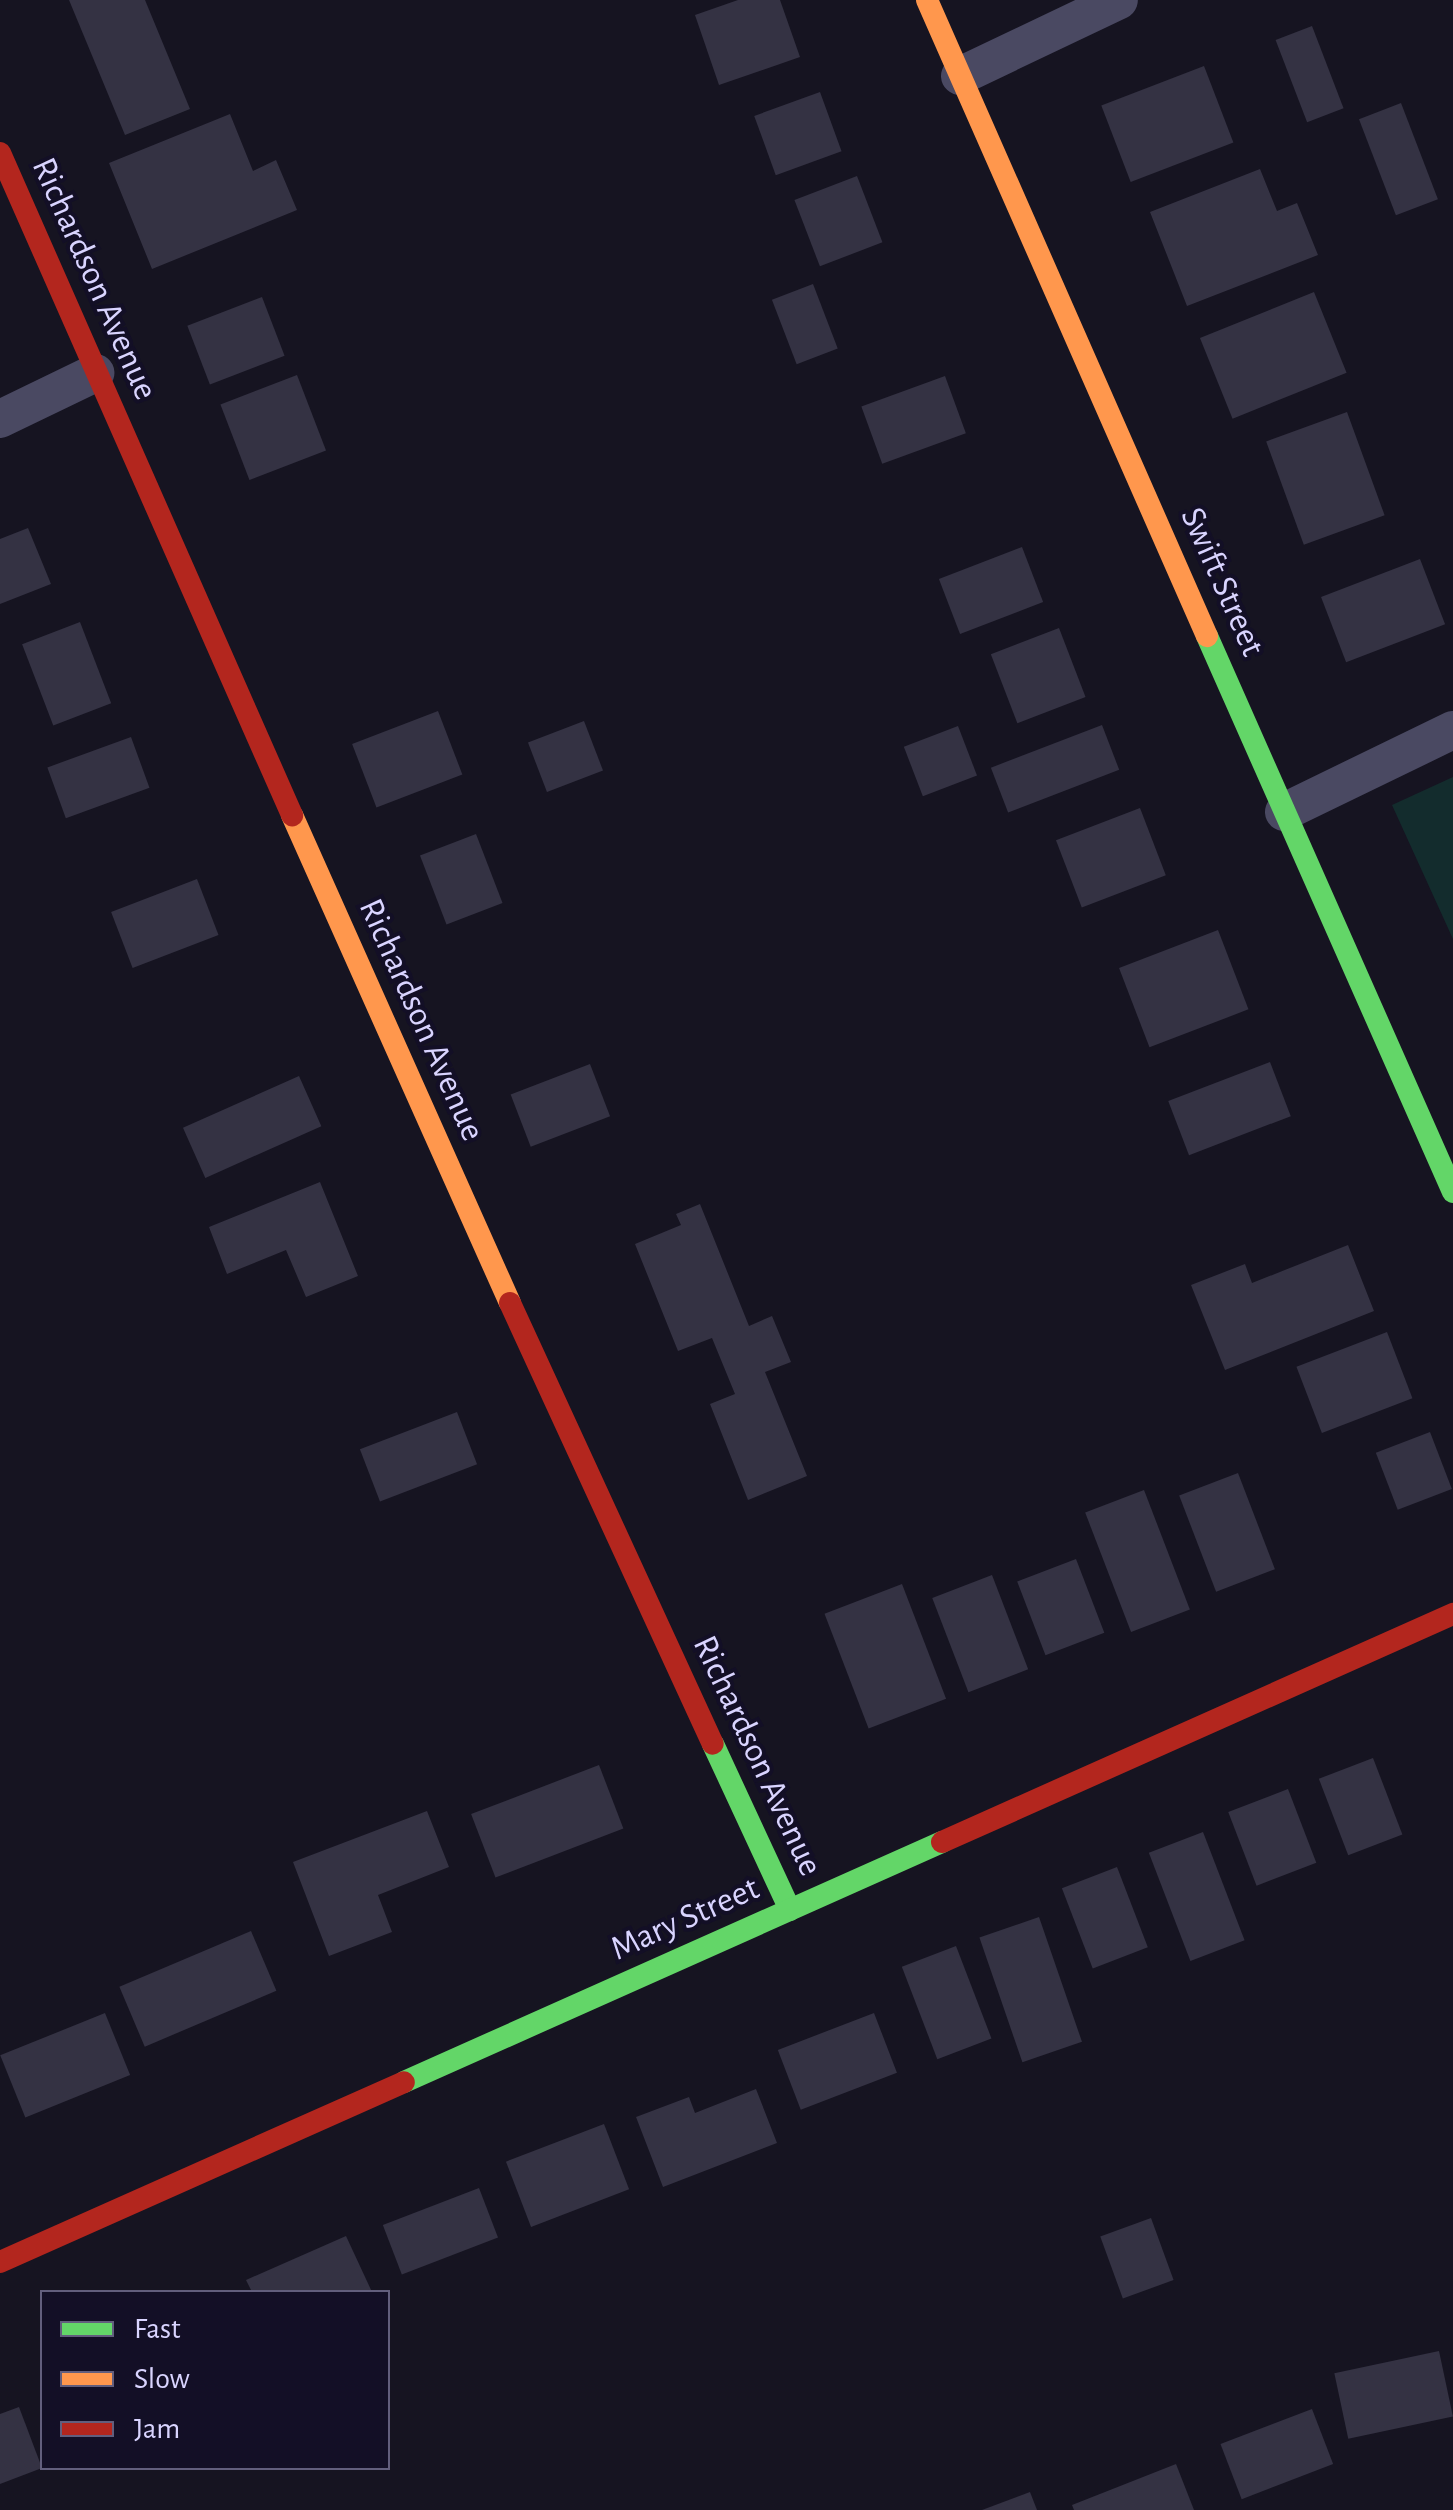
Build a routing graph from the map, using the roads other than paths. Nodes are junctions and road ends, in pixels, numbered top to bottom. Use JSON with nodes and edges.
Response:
{"nodes":[{"id":1,"x":926,"y":0,"type":"edge"},
{"id":2,"x":1119,"y":0,"type":"edge"},
{"id":3,"x":960,"y":76,"type":"junction"},
{"id":4,"x":0,"y":153,"type":"edge"},
{"id":5,"x":95,"y":373,"type":"junction"},
{"id":6,"x":0,"y":418,"type":"edge"},
{"id":7,"x":1453,"y":730,"type":"edge"},
{"id":8,"x":1284,"y":812,"type":"junction"},
{"id":9,"x":1453,"y":1192,"type":"edge"},
{"id":10,"x":1453,"y":1614,"type":"edge"},
{"id":11,"x":790,"y":1910,"type":"junction"},
{"id":12,"x":0,"y":2262,"type":"edge"}],
"edges":[{"from":1,"to":3,"type":"street","name":"Swift Street"},
{"from":2,"to":3,"type":"street"},
{"from":3,"to":8,"type":"street","name":"Swift Street"},
{"from":4,"to":5,"type":"street","name":"Richardson Avenue"},
{"from":5,"to":6,"type":"street"},
{"from":5,"to":11,"type":"street","name":"Richardson Avenue"},
{"from":7,"to":8,"type":"street"},
{"from":8,"to":9,"type":"street","name":"Swift Street"},
{"from":10,"to":11,"type":"street","name":"Mary Street"},
{"from":11,"to":12,"type":"street","name":"Mary Street"}]}
